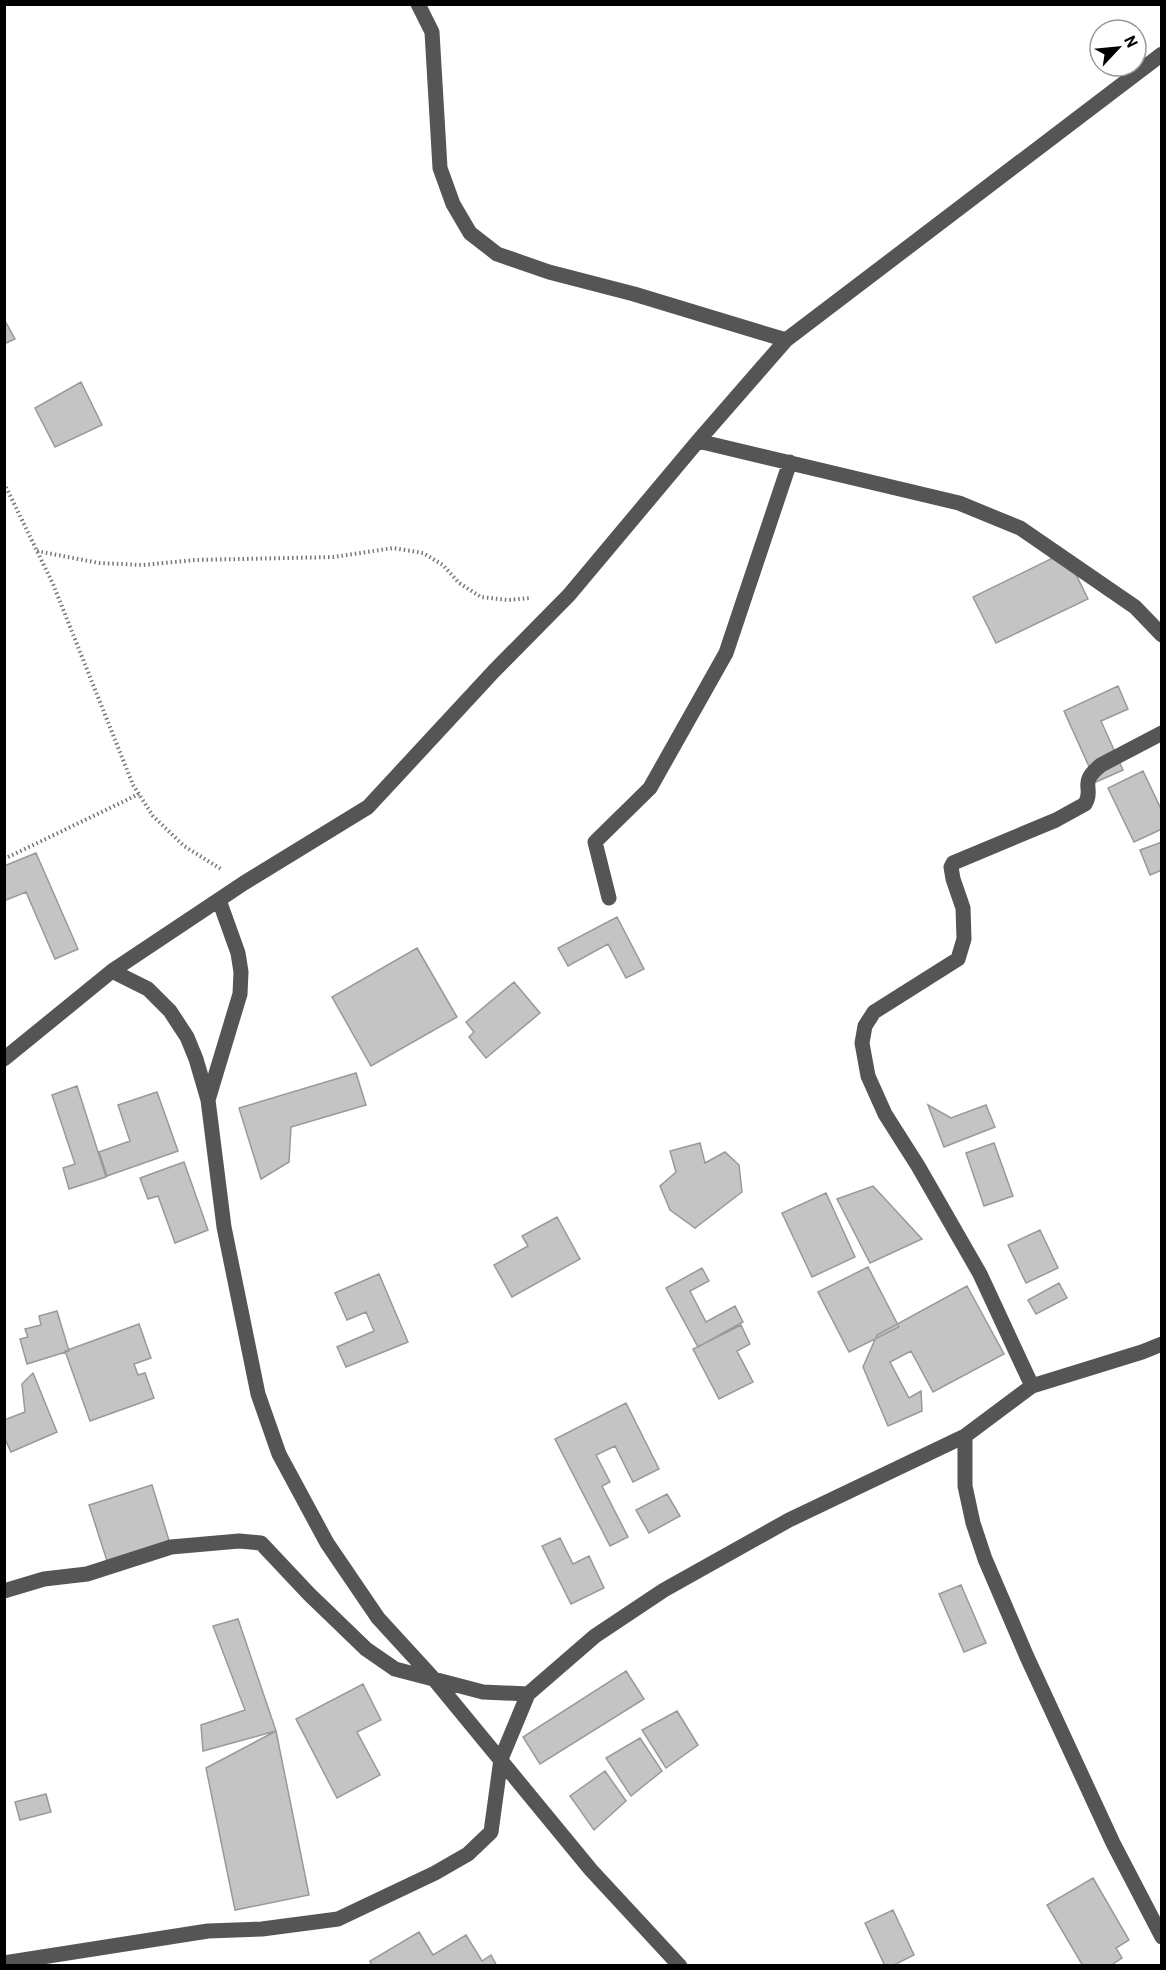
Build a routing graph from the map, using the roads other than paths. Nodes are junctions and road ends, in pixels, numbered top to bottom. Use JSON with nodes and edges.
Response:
{"nodes":[{"id":1,"x":418,"y":4,"type":"edge"},
{"id":2,"x":1161,"y":54,"type":"edge"},
{"id":3,"x":786,"y":340,"type":"junction"},
{"id":4,"x":698,"y":441,"type":"junction"},
{"id":5,"x":790,"y":462,"type":"junction"},
{"id":6,"x":1161,"y":635,"type":"edge"},
{"id":7,"x":1161,"y":733,"type":"edge"},
{"id":8,"x":609,"y":898,"type":"dead end"},
{"id":9,"x":219,"y":900,"type":"junction"},
{"id":10,"x":112,"y":971,"type":"junction"},
{"id":11,"x":4,"y":1059,"type":"edge"},
{"id":12,"x":208,"y":1100,"type":"junction"},
{"id":13,"x":1161,"y":1344,"type":"edge"},
{"id":14,"x":1032,"y":1386,"type":"junction"},
{"id":15,"x":964,"y":1436,"type":"junction"},
{"id":16,"x":4,"y":1591,"type":"edge"},
{"id":17,"x":432,"y":1677,"type":"junction"},
{"id":18,"x":528,"y":1694,"type":"junction"},
{"id":19,"x":501,"y":1759,"type":"junction"},
{"id":20,"x":1161,"y":1937,"type":"edge"},
{"id":21,"x":4,"y":1963,"type":"edge"},
{"id":22,"x":680,"y":1965,"type":"edge"}],
"edges":[{"from":1,"to":3,"type":"street"},
{"from":2,"to":3,"type":"street"},
{"from":3,"to":4,"type":"street"},
{"from":4,"to":5,"type":"street"},
{"from":4,"to":9,"type":"street"},
{"from":5,"to":6,"type":"street"},
{"from":5,"to":8,"type":"street"},
{"from":7,"to":14,"type":"street"},
{"from":9,"to":10,"type":"street"},
{"from":9,"to":12,"type":"street"},
{"from":10,"to":11,"type":"street"},
{"from":10,"to":12,"type":"street"},
{"from":12,"to":17,"type":"street"},
{"from":13,"to":14,"type":"street"},
{"from":14,"to":15,"type":"street"},
{"from":15,"to":18,"type":"street"},
{"from":15,"to":20,"type":"street"},
{"from":16,"to":17,"type":"street"},
{"from":17,"to":18,"type":"street"},
{"from":17,"to":19,"type":"street"},
{"from":18,"to":19,"type":"street"},
{"from":19,"to":21,"type":"street"},
{"from":19,"to":22,"type":"street"}]}
